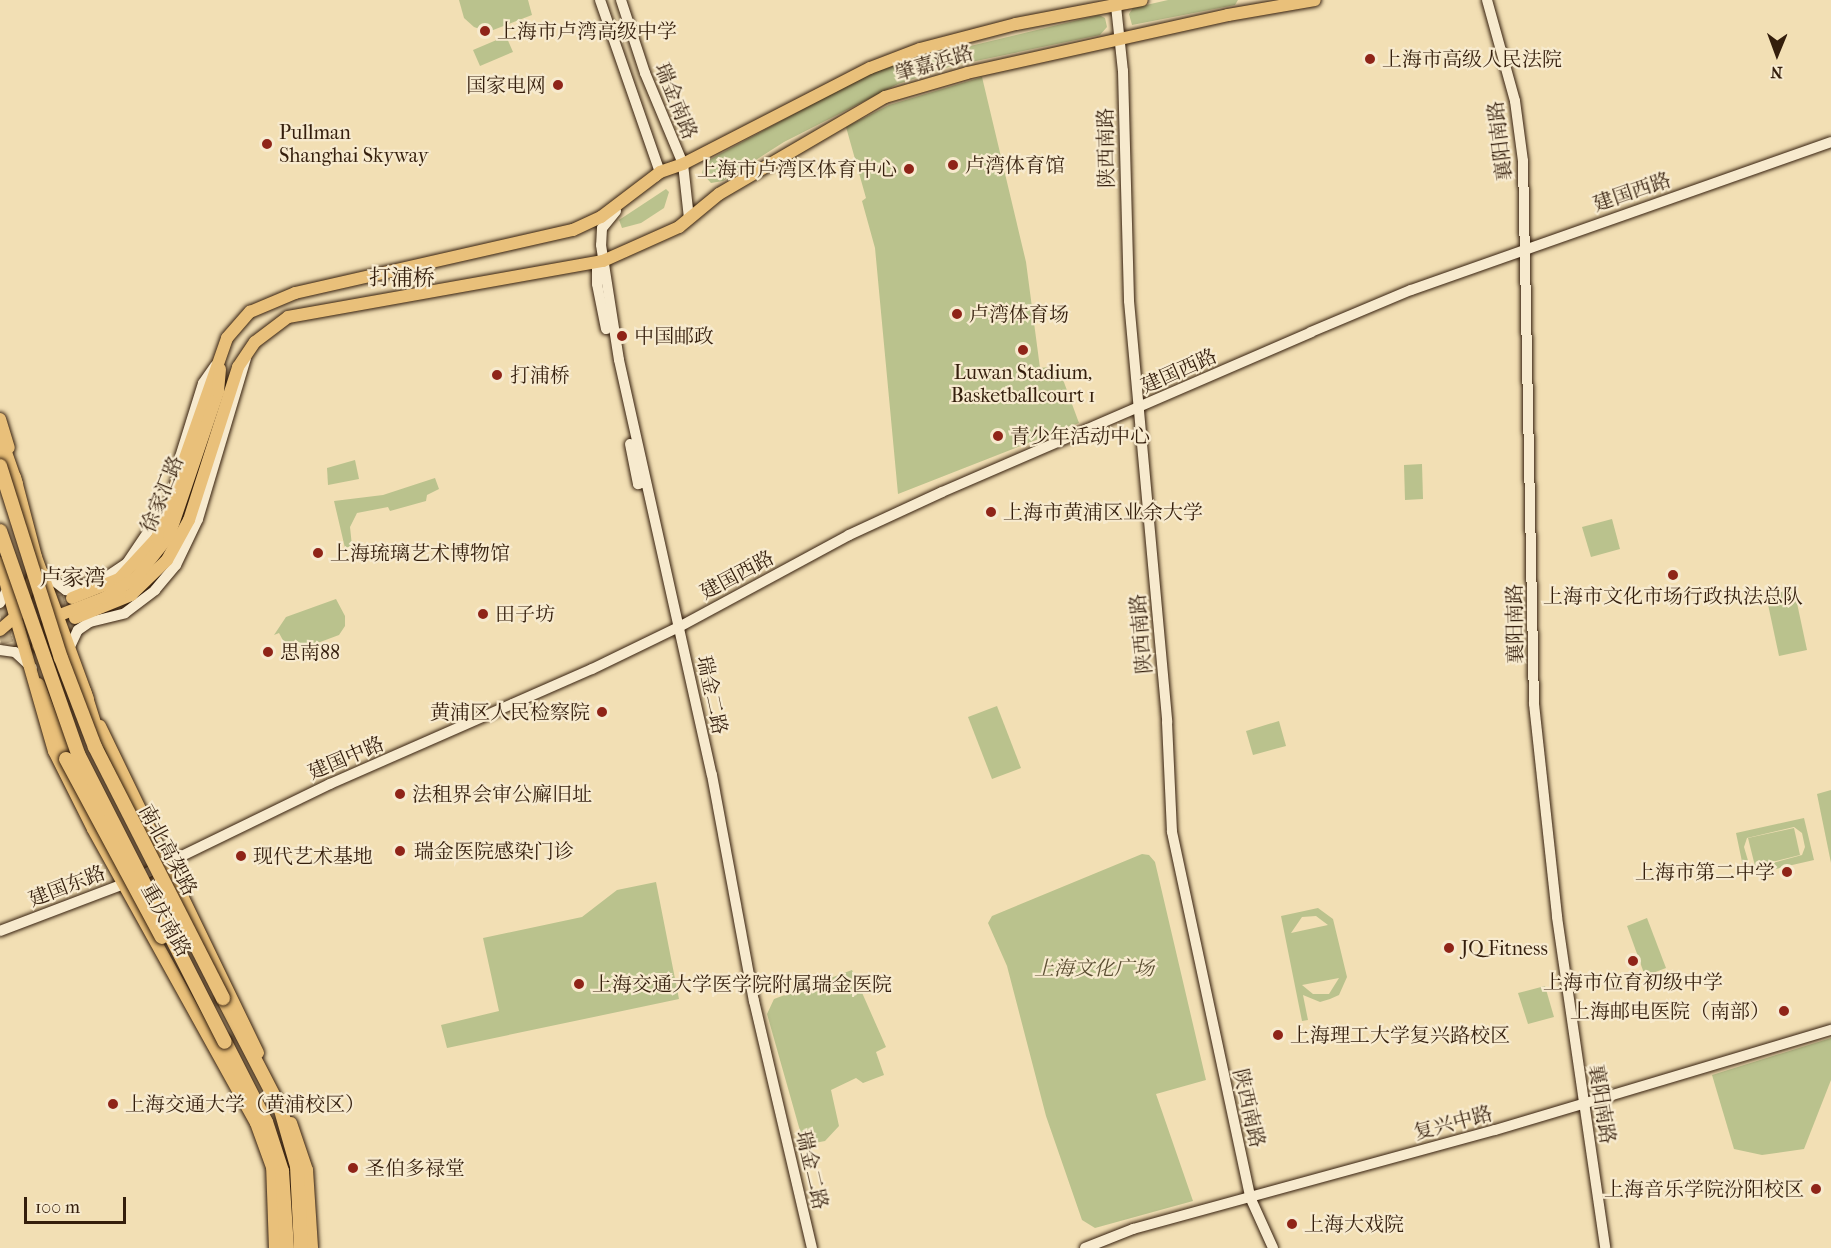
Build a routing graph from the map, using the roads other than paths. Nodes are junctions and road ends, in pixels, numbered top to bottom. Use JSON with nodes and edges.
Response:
{"nodes":[{"id":1,"x":600,"y":0,"type":"edge"},
{"id":2,"x":621,"y":0,"type":"edge"},
{"id":3,"x":1142,"y":0,"type":"edge"},
{"id":4,"x":1315,"y":0,"type":"edge"},
{"id":5,"x":1487,"y":0,"type":"edge"},
{"id":6,"x":1264,"y":5,"type":"edge"},
{"id":7,"x":1116,"y":6,"type":"junction"},
{"id":8,"x":1249,"y":6,"type":"edge"},
{"id":9,"x":1121,"y":41,"type":"junction"},
{"id":10,"x":1831,"y":142,"type":"edge"},
{"id":11,"x":683,"y":164,"type":"junction"},
{"id":12,"x":660,"y":172,"type":"junction"},
{"id":13,"x":601,"y":217,"type":"joint"},
{"id":14,"x":689,"y":218,"type":"junction"},
{"id":15,"x":1524,"y":249,"type":"junction"},
{"id":16,"x":600,"y":262,"type":"junction"},
{"id":17,"x":246,"y":358,"type":"junction"},
{"id":18,"x":221,"y":359,"type":"junction"},
{"id":19,"x":1139,"y":409,"type":"junction"},
{"id":20,"x":0,"y":419,"type":"edge"},
{"id":21,"x":0,"y":438,"type":"edge"},
{"id":22,"x":0,"y":450,"type":"edge"},
{"id":23,"x":0,"y":466,"type":"edge"},
{"id":24,"x":16,"y":484,"type":"junction"},
{"id":25,"x":0,"y":531,"type":"edge"},
{"id":26,"x":36,"y":557,"type":"junction"},
{"id":27,"x":0,"y":563,"type":"edge"},
{"id":28,"x":44,"y":573,"type":"junction"},
{"id":29,"x":7,"y":590,"type":"junction"},
{"id":30,"x":72,"y":598,"type":"tunnel mouth"},
{"id":31,"x":0,"y":603,"type":"edge"},
{"id":32,"x":57,"y":614,"type":"junction"},
{"id":33,"x":15,"y":618,"type":"junction"},
{"id":34,"x":75,"y":618,"type":"tunnel mouth"},
{"id":35,"x":0,"y":621,"type":"edge"},
{"id":36,"x":679,"y":627,"type":"junction"},
{"id":37,"x":0,"y":631,"type":"edge"},
{"id":38,"x":0,"y":650,"type":"edge"},
{"id":39,"x":68,"y":651,"type":"junction"},
{"id":40,"x":33,"y":669,"type":"junction"},
{"id":41,"x":563,"y":682,"type":"joint"},
{"id":42,"x":38,"y":685,"type":"junction"},
{"id":43,"x":84,"y":691,"type":"junction"},
{"id":44,"x":145,"y":873,"type":"junction"},
{"id":45,"x":0,"y":931,"type":"edge"},
{"id":46,"x":223,"y":998,"type":"junction"},
{"id":47,"x":1831,"y":1030,"type":"edge"},
{"id":48,"x":225,"y":1042,"type":"junction"},
{"id":49,"x":1585,"y":1104,"type":"junction"},
{"id":50,"x":1250,"y":1197,"type":"junction"},
{"id":51,"x":275,"y":1248,"type":"edge"},
{"id":52,"x":287,"y":1248,"type":"edge"},
{"id":53,"x":301,"y":1248,"type":"edge"},
{"id":54,"x":312,"y":1248,"type":"edge"},
{"id":55,"x":812,"y":1248,"type":"edge"},
{"id":56,"x":1085,"y":1248,"type":"edge"},
{"id":57,"x":1273,"y":1248,"type":"edge"},
{"id":58,"x":1605,"y":1248,"type":"edge"}],
"edges":[{"from":1,"to":12,"type":"main road","name":"瑞金南路"},
{"from":2,"to":11,"type":"main road","name":"瑞金南路"},
{"from":3,"to":7,"type":"main road","name":"肇嘉浜路"},
{"from":4,"to":6,"type":"main road","name":"肇嘉浜路"},
{"from":5,"to":15,"type":"main road","name":"襄阳南路"},
{"from":6,"to":8,"type":"main road","name":"肇嘉浜路"},
{"from":7,"to":9,"type":"main road","name":"陕西南路"},
{"from":7,"to":11,"type":"main road","name":"肇嘉浜路"},
{"from":8,"to":9,"type":"main road","name":"肇嘉浜路"},
{"from":9,"to":14,"type":"main road","name":"肇嘉浜路"},
{"from":9,"to":19,"type":"main road","name":"陕西南路"},
{"from":10,"to":15,"type":"main road","name":"建国西路"},
{"from":11,"to":12,"type":"main road","name":"肇嘉浜路"},
{"from":11,"to":14,"type":"main road","name":"瑞金南路"},
{"from":12,"to":13,"type":"main road","name":"肇嘉浜路"},
{"from":12,"to":16,"type":"main road","name":"瑞金二路"},
{"from":13,"to":18,"type":"main road","name":"徐家汇路"},
{"from":14,"to":16,"type":"main road","name":"肇嘉浜路"},
{"from":15,"to":19,"type":"main road","name":"建国西路"},
{"from":15,"to":49,"type":"main road","name":"襄阳南路"},
{"from":16,"to":17,"type":"main road","name":"徐家汇路"},
{"from":16,"to":36,"type":"main road","name":"瑞金二路"},
{"from":17,"to":34,"type":"main road","name":"徐家汇路"},
{"from":17,"to":39,"type":"main road","name":"徐家汇路"},
{"from":18,"to":28,"type":"main road","name":"徐家汇路"},
{"from":18,"to":30,"type":"main road","name":"徐家汇路"},
{"from":18,"to":32,"type":"main road","name":"徐家汇路"},
{"from":19,"to":36,"type":"main road","name":"建国西路"},
{"from":19,"to":50,"type":"main road","name":"陕西南路"},
{"from":20,"to":24,"type":"main road"},
{"from":21,"to":24,"type":"highway"},
{"from":22,"to":24,"type":"main road"},
{"from":23,"to":46,"type":"highway","name":"南北高架路","bridge":true},
{"from":24,"to":26,"type":"main road","name":"重庆南路"},
{"from":25,"to":48,"type":"highway","name":"南北高架路","bridge":true},
{"from":26,"to":28,"type":"main road","name":"重庆南路"},
{"from":26,"to":33,"type":"main road"},
{"from":27,"to":29,"type":"main road","name":"重庆南路"},
{"from":28,"to":32,"type":"main road","name":"重庆南路"},
{"from":29,"to":31,"type":"main road"},
{"from":29,"to":33,"type":"main road","name":"重庆南路"},
{"from":29,"to":35,"type":"main road"},
{"from":32,"to":39,"type":"main road","name":"重庆南路"},
{"from":32,"to":40,"type":"main road"},
{"from":33,"to":37,"type":"main road"},
{"from":33,"to":40,"type":"main road","name":"重庆南路"},
{"from":36,"to":41,"type":"main road","name":"建国西路"},
{"from":36,"to":55,"type":"main road","name":"瑞金二路"},
{"from":37,"to":40,"type":"main road"},
{"from":38,"to":40,"type":"main road"},
{"from":39,"to":43,"type":"main road","name":"重庆南路"},
{"from":40,"to":42,"type":"main road","name":"重庆南路"},
{"from":41,"to":44,"type":"main road","name":"建国中路"},
{"from":42,"to":44,"type":"main road","name":"重庆南路"},
{"from":42,"to":48,"type":"highway","bridge":true},
{"from":43,"to":44,"type":"main road","name":"重庆南路"},
{"from":43,"to":46,"type":"highway","bridge":true},
{"from":44,"to":45,"type":"main road","name":"建国东路"},
{"from":44,"to":51,"type":"main road","name":"重庆南路"},
{"from":44,"to":54,"type":"main road","name":"重庆南路"},
{"from":46,"to":53,"type":"highway","name":"南北高架路"},
{"from":47,"to":49,"type":"main road","name":"复兴中路"},
{"from":48,"to":52,"type":"highway","name":"南北高架路"},
{"from":49,"to":50,"type":"main road","name":"复兴中路"},
{"from":49,"to":58,"type":"main road","name":"襄阳南路"},
{"from":50,"to":56,"type":"main road","name":"复兴中路"},
{"from":50,"to":57,"type":"main road","name":"陕西南路"}]}
